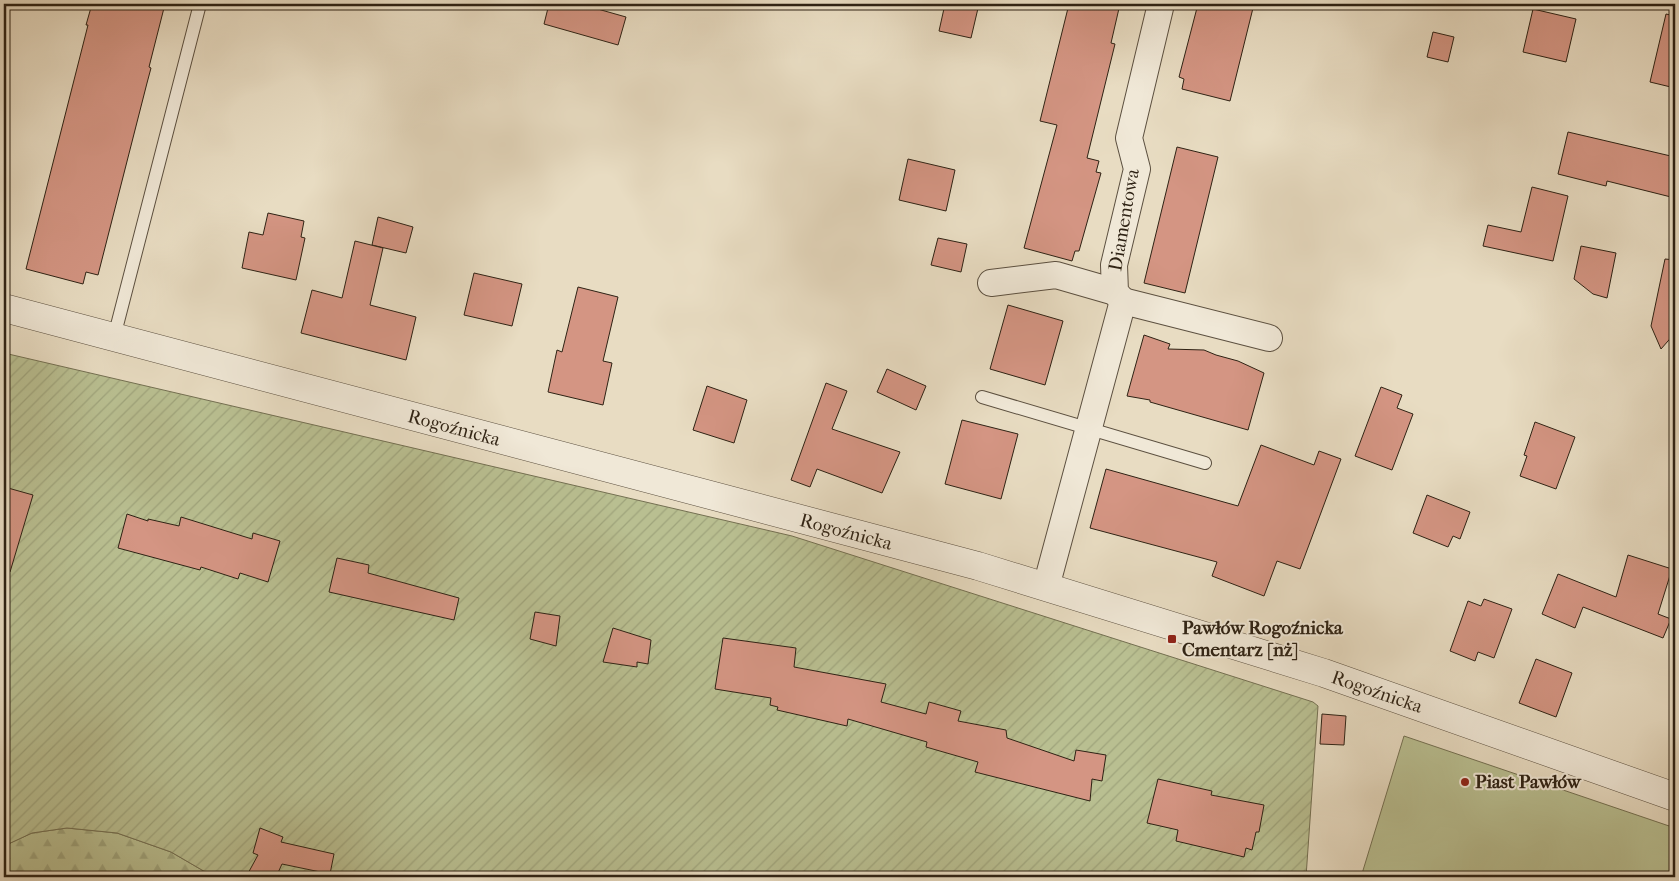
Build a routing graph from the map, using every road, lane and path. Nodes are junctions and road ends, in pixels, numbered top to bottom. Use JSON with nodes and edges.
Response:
{"nodes":[{"id":1,"x":200,"y":4,"type":"edge"},
{"id":2,"x":1161,"y":4,"type":"edge"},
{"id":3,"x":991,"y":283,"type":"dead end"},
{"id":4,"x":1119,"y":296,"type":"junction"},
{"id":5,"x":4,"y":308,"type":"edge"},
{"id":6,"x":114,"y":337,"type":"junction"},
{"id":7,"x":1270,"y":338,"type":"dead end"},
{"id":8,"x":982,"y":398,"type":"dead end"},
{"id":9,"x":1089,"y":428,"type":"junction"},
{"id":10,"x":1206,"y":463,"type":"dead end"},
{"id":11,"x":1046,"y":587,"type":"junction"},
{"id":12,"x":1675,"y":797,"type":"edge"}],
"edges":[{"from":1,"to":6,"type":"lane"},
{"from":2,"to":4,"type":"street","name":"Diamentowa"},
{"from":3,"to":4,"type":"street","name":"Diamentowa"},
{"from":4,"to":7,"type":"street","name":"Diamentowa"},
{"from":4,"to":9,"type":"street","name":"Diamentowa"},
{"from":5,"to":6,"type":"street","name":"Rogoźnicka"},
{"from":6,"to":11,"type":"street","name":"Rogoźnicka"},
{"from":8,"to":9,"type":"lane"},
{"from":9,"to":10,"type":"lane"},
{"from":9,"to":11,"type":"street","name":"Diamentowa"},
{"from":11,"to":12,"type":"street","name":"Rogoźnicka"}]}
